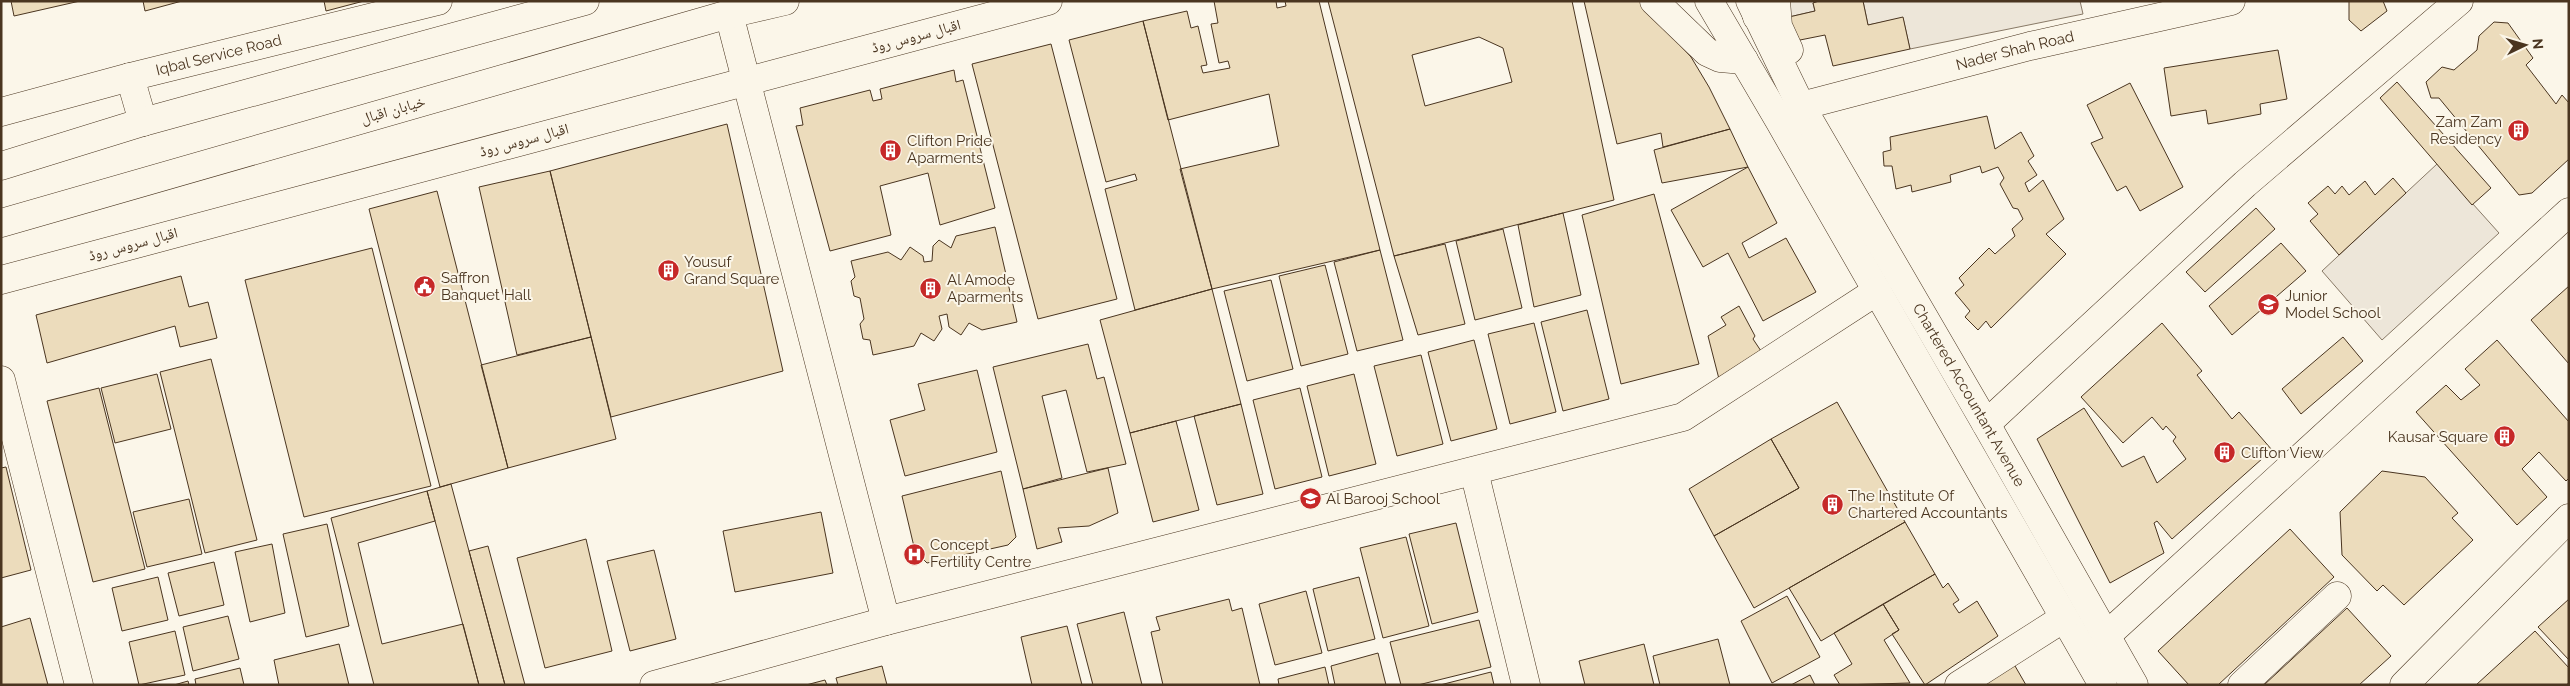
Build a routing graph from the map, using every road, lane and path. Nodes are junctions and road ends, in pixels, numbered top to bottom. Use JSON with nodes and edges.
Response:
{"nodes":[{"id":1,"x":438,"y":1,"type":"edge"},
{"id":2,"x":585,"y":1,"type":"edge"},
{"id":3,"x":785,"y":1,"type":"edge"},
{"id":4,"x":1048,"y":1,"type":"edge"},
{"id":5,"x":1654,"y":1,"type":"edge"},
{"id":6,"x":1709,"y":1,"type":"edge"},
{"id":7,"x":2231,"y":1,"type":"edge"},
{"id":8,"x":2459,"y":1,"type":"edge"},
{"id":9,"x":1759,"y":5,"type":"edge"},
{"id":10,"x":729,"y":14,"type":"junction"},
{"id":11,"x":1744,"y":60,"type":"junction"},
{"id":12,"x":130,"y":77,"type":"junction"},
{"id":13,"x":747,"y":82,"type":"junction"},
{"id":14,"x":1798,"y":110,"type":"junction"},
{"id":15,"x":1,"y":112,"type":"edge"},
{"id":16,"x":143,"y":122,"type":"junction"},
{"id":17,"x":9,"y":161,"type":"edge"},
{"id":18,"x":2569,"y":212,"type":"edge"},
{"id":19,"x":1,"y":223,"type":"edge"},
{"id":20,"x":1,"y":280,"type":"edge"},
{"id":21,"x":1878,"y":291,"type":"junction"},
{"id":22,"x":1,"y":380,"type":"edge"},
{"id":23,"x":1986,"y":424,"type":"junction"},
{"id":24,"x":1474,"y":471,"type":"junction"},
{"id":25,"x":2569,"y":518,"type":"edge"},
{"id":26,"x":2337,"y":596,"type":"dead end"},
{"id":27,"x":2064,"y":618,"type":"junction"},
{"id":28,"x":886,"y":620,"type":"junction"},
{"id":29,"x":2106,"y":636,"type":"junction"},
{"id":30,"x":79,"y":685,"type":"edge"},
{"id":31,"x":654,"y":685,"type":"edge"},
{"id":32,"x":1526,"y":685,"type":"edge"},
{"id":33,"x":1959,"y":685,"type":"edge"},
{"id":34,"x":2103,"y":685,"type":"edge"},
{"id":35,"x":2134,"y":685,"type":"edge"},
{"id":36,"x":2242,"y":685,"type":"edge"},
{"id":37,"x":2404,"y":685,"type":"edge"}],
"edges":[{"from":1,"to":12,"type":"street","name":"Iqbal Service Road"},
{"from":2,"to":16,"type":"street"},
{"from":3,"to":10,"type":"street","name":"خیابان اقبال"},
{"from":4,"to":13,"type":"street","name":"اقبال سروس روڈ"},
{"from":5,"to":11,"type":"street"},
{"from":6,"to":11,"type":"street"},
{"from":7,"to":14,"type":"street","name":"Nader Shah Road"},
{"from":8,"to":23,"type":"street"},
{"from":9,"to":14,"type":"street"},
{"from":10,"to":13,"type":"street"},
{"from":10,"to":19,"type":"street","name":"خیابان اقبال"},
{"from":11,"to":14,"type":"street"},
{"from":12,"to":15,"type":"street","name":"Iqbal Service Road"},
{"from":12,"to":16,"type":"street"},
{"from":13,"to":20,"type":"street","name":"اقبال سروس روڈ"},
{"from":13,"to":28,"type":"street"},
{"from":14,"to":21,"type":"street","name":"Chartered Accountant Avenue"},
{"from":14,"to":23,"type":"street","name":"Chartered Accountant Avenue"},
{"from":16,"to":17,"type":"street"},
{"from":18,"to":29,"type":"street"},
{"from":21,"to":24,"type":"street"},
{"from":21,"to":27,"type":"street","name":"Chartered Accountant Avenue"},
{"from":22,"to":30,"type":"street"},
{"from":23,"to":29,"type":"street","name":"Chartered Accountant Avenue"},
{"from":24,"to":28,"type":"street"},
{"from":24,"to":32,"type":"street"},
{"from":25,"to":37,"type":"street"},
{"from":26,"to":36,"type":"street"},
{"from":27,"to":33,"type":"street"},
{"from":27,"to":34,"type":"street","name":"Chartered Accountant Avenue"},
{"from":28,"to":31,"type":"street"},
{"from":29,"to":35,"type":"street","name":"Chartered Accountant Avenue"}]}
